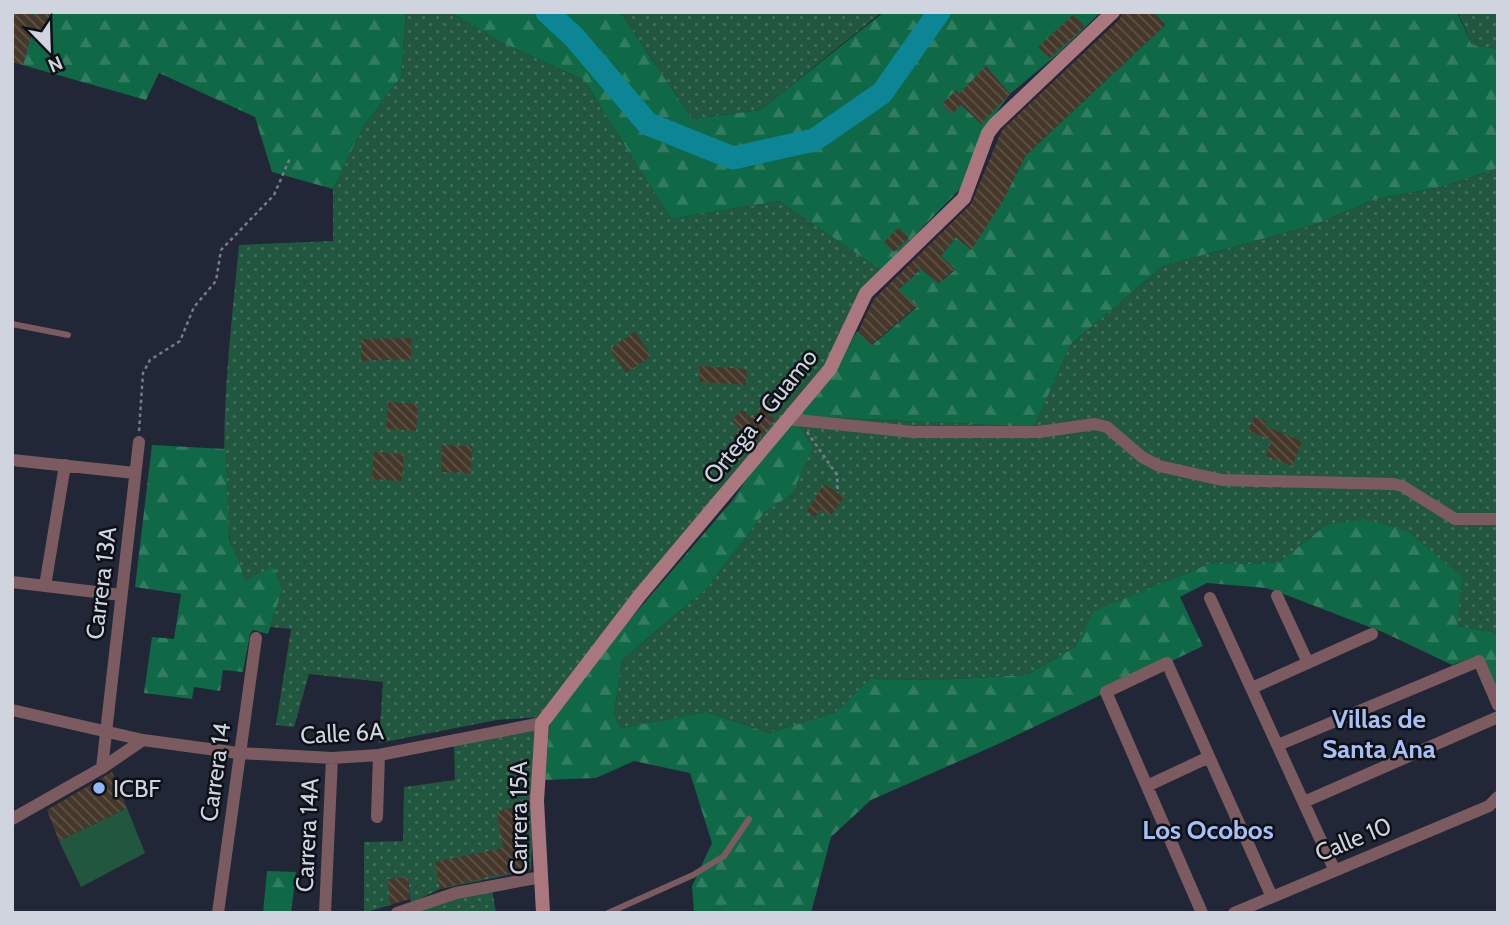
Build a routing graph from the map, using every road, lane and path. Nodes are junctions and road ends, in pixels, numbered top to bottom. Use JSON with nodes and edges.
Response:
{"nodes":[{"id":1,"x":1113,"y":12,"type":"edge"},
{"id":2,"x":290,"y":158,"type":"dead end"},
{"id":3,"x":12,"y":324,"type":"edge"},
{"id":4,"x":68,"y":335,"type":"dead end"},
{"id":5,"x":793,"y":420,"type":"junction"},
{"id":6,"x":139,"y":442,"type":"joint"},
{"id":7,"x":12,"y":460,"type":"edge"},
{"id":8,"x":65,"y":465,"type":"junction"},
{"id":9,"x":135,"y":473,"type":"junction"},
{"id":10,"x":838,"y":493,"type":"dead end"},
{"id":11,"x":1498,"y":519,"type":"edge"},
{"id":12,"x":12,"y":582,"type":"edge"},
{"id":13,"x":45,"y":586,"type":"junction"},
{"id":14,"x":121,"y":595,"type":"junction"},
{"id":15,"x":1277,"y":596,"type":"dead end"},
{"id":16,"x":1210,"y":598,"type":"dead end"},
{"id":17,"x":1372,"y":634,"type":"dead end"},
{"id":18,"x":256,"y":638,"type":"dead end"},
{"id":19,"x":1308,"y":663,"type":"junction"},
{"id":20,"x":1252,"y":688,"type":"junction"},
{"id":21,"x":1498,"y":705,"type":"edge"},
{"id":22,"x":12,"y":709,"type":"edge"},
{"id":23,"x":1498,"y":717,"type":"edge"},
{"id":24,"x":542,"y":723,"type":"junction"},
{"id":25,"x":106,"y":730,"type":"junction"},
{"id":26,"x":143,"y":740,"type":"junction"},
{"id":27,"x":1278,"y":745,"type":"junction"},
{"id":28,"x":238,"y":753,"type":"junction"},
{"id":29,"x":379,"y":755,"type":"junction"},
{"id":30,"x":1209,"y":757,"type":"junction"},
{"id":31,"x":332,"y":758,"type":"junction"},
{"id":32,"x":102,"y":768,"type":"junction"},
{"id":33,"x":1147,"y":786,"type":"junction"},
{"id":34,"x":1304,"y":802,"type":"junction"},
{"id":35,"x":1493,"y":802,"type":"edge"},
{"id":36,"x":377,"y":817,"type":"dead end"},
{"id":37,"x":12,"y":819,"type":"edge"},
{"id":38,"x":749,"y":819,"type":"dead end"},
{"id":39,"x":1334,"y":869,"type":"junction"},
{"id":40,"x":541,"y":877,"type":"junction"},
{"id":41,"x":1271,"y":895,"type":"junction"},
{"id":42,"x":218,"y":913,"type":"edge"},
{"id":43,"x":324,"y":913,"type":"edge"},
{"id":44,"x":397,"y":913,"type":"edge"},
{"id":45,"x":543,"y":913,"type":"edge"},
{"id":46,"x":608,"y":913,"type":"edge"},
{"id":47,"x":1202,"y":913,"type":"edge"},
{"id":48,"x":1234,"y":913,"type":"edge"}],
"edges":[{"from":1,"to":5,"type":"street","name":"Ortega - Guamo"},
{"from":2,"to":6,"type":"path"},
{"from":3,"to":4,"type":"lane"},
{"from":5,"to":10,"type":"path"},
{"from":5,"to":11,"type":"street"},
{"from":5,"to":24,"type":"street","name":"Ortega - Guamo"},
{"from":6,"to":9,"type":"street","name":"Carrera 13A"},
{"from":7,"to":8,"type":"street"},
{"from":8,"to":9,"type":"street"},
{"from":8,"to":13,"type":"street"},
{"from":9,"to":14,"type":"street","name":"Carrera 13A"},
{"from":12,"to":13,"type":"street"},
{"from":13,"to":14,"type":"street"},
{"from":14,"to":25,"type":"street","name":"Carrera 13A"},
{"from":15,"to":19,"type":"street"},
{"from":16,"to":20,"type":"street"},
{"from":17,"to":19,"type":"street"},
{"from":18,"to":28,"type":"street","name":"Carrera 14"},
{"from":19,"to":20,"type":"street"},
{"from":20,"to":27,"type":"street"},
{"from":21,"to":27,"type":"street"},
{"from":22,"to":25,"type":"street","name":"Calle 6A"},
{"from":23,"to":34,"type":"street"},
{"from":24,"to":29,"type":"street","name":"Calle 6A"},
{"from":24,"to":40,"type":"street","name":"Carrera 15A"},
{"from":25,"to":26,"type":"street","name":"Calle 6A"},
{"from":25,"to":32,"type":"street","name":"Carrera 13A"},
{"from":26,"to":28,"type":"street","name":"Calle 6A"},
{"from":26,"to":32,"type":"street"},
{"from":27,"to":34,"type":"street"},
{"from":28,"to":31,"type":"street","name":"Calle 6A"},
{"from":28,"to":42,"type":"street","name":"Carrera 14"},
{"from":29,"to":31,"type":"street","name":"Calle 6A"},
{"from":29,"to":36,"type":"street"},
{"from":30,"to":33,"type":"street"},
{"from":30,"to":33,"type":"street"},
{"from":30,"to":41,"type":"street"},
{"from":31,"to":43,"type":"street","name":"Carrera 14A"},
{"from":32,"to":37,"type":"street"},
{"from":33,"to":47,"type":"street"},
{"from":34,"to":39,"type":"street"},
{"from":35,"to":39,"type":"street","name":"Calle 10"},
{"from":38,"to":46,"type":"lane"},
{"from":39,"to":41,"type":"street","name":"Calle 10"},
{"from":40,"to":44,"type":"street"},
{"from":40,"to":45,"type":"street","name":"Carrera 15A"},
{"from":41,"to":48,"type":"street","name":"Calle 10"}]}
